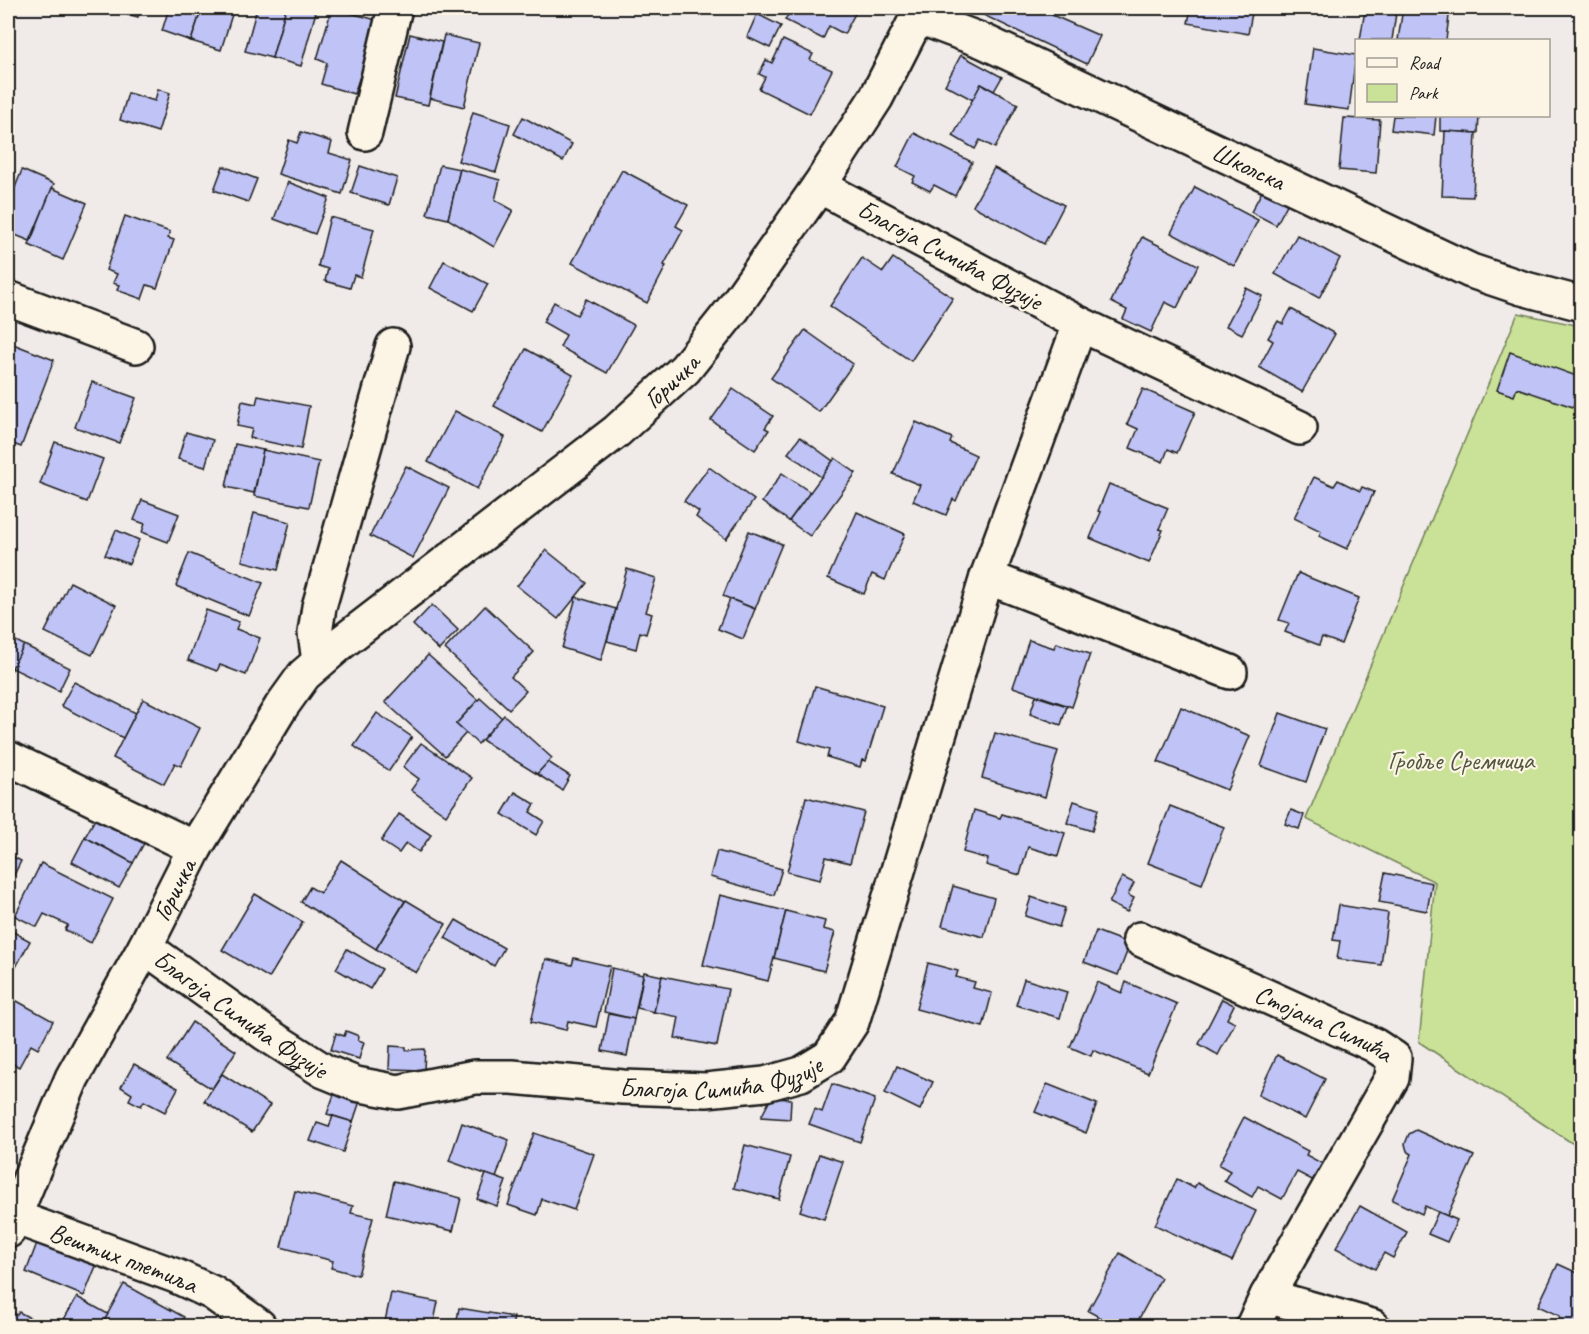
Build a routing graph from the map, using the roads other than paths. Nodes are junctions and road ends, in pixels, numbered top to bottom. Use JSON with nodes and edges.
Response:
{"nodes":[{"id":1,"x":395,"y":8,"type":"edge"},
{"id":2,"x":921,"y":12,"type":"edge"},
{"id":3,"x":365,"y":133,"type":"dead end"},
{"id":4,"x":819,"y":186,"type":"junction"},
{"id":5,"x":8,"y":298,"type":"edge"},
{"id":6,"x":1581,"y":304,"type":"edge"},
{"id":7,"x":1080,"y":324,"type":"junction"},
{"id":8,"x":136,"y":346,"type":"dead end"},
{"id":9,"x":393,"y":346,"type":"dead end"},
{"id":10,"x":1300,"y":428,"type":"dead end"},
{"id":11,"x":987,"y":577,"type":"junction"},
{"id":12,"x":319,"y":661,"type":"junction"},
{"id":13,"x":1230,"y":672,"type":"dead end"},
{"id":14,"x":8,"y":758,"type":"edge"},
{"id":15,"x":195,"y":848,"type":"junction"},
{"id":16,"x":1140,"y":939,"type":"dead end"},
{"id":17,"x":145,"y":947,"type":"junction"},
{"id":18,"x":11,"y":1224,"type":"edge"},
{"id":19,"x":1267,"y":1296,"type":"junction"},
{"id":20,"x":259,"y":1326,"type":"edge"},
{"id":21,"x":1253,"y":1326,"type":"edge"},
{"id":22,"x":1372,"y":1326,"type":"edge"}],
"edges":[{"from":1,"to":3,"type":"street"},
{"from":2,"to":4,"type":"street","name":"Горичка"},
{"from":2,"to":6,"type":"street","name":"Школска"},
{"from":4,"to":7,"type":"street","name":"Благоја Симића Фузије"},
{"from":4,"to":12,"type":"street","name":"Горичка"},
{"from":5,"to":8,"type":"street"},
{"from":7,"to":10,"type":"street","name":"Благоја Симића Фузије"},
{"from":7,"to":11,"type":"street","name":"Благоја Симића Фузије"},
{"from":9,"to":12,"type":"street"},
{"from":11,"to":13,"type":"street"},
{"from":11,"to":17,"type":"street","name":"Благоја Симића Фузије"},
{"from":12,"to":15,"type":"street","name":"Горичка"},
{"from":14,"to":15,"type":"street"},
{"from":15,"to":17,"type":"street","name":"Горичка"},
{"from":16,"to":19,"type":"street","name":"Стојана Симића"},
{"from":17,"to":18,"type":"street","name":"Горичка"},
{"from":18,"to":20,"type":"street","name":"Вештих плетиља"},
{"from":19,"to":21,"type":"street","name":"Стојана Симића"},
{"from":19,"to":22,"type":"street"}]}
